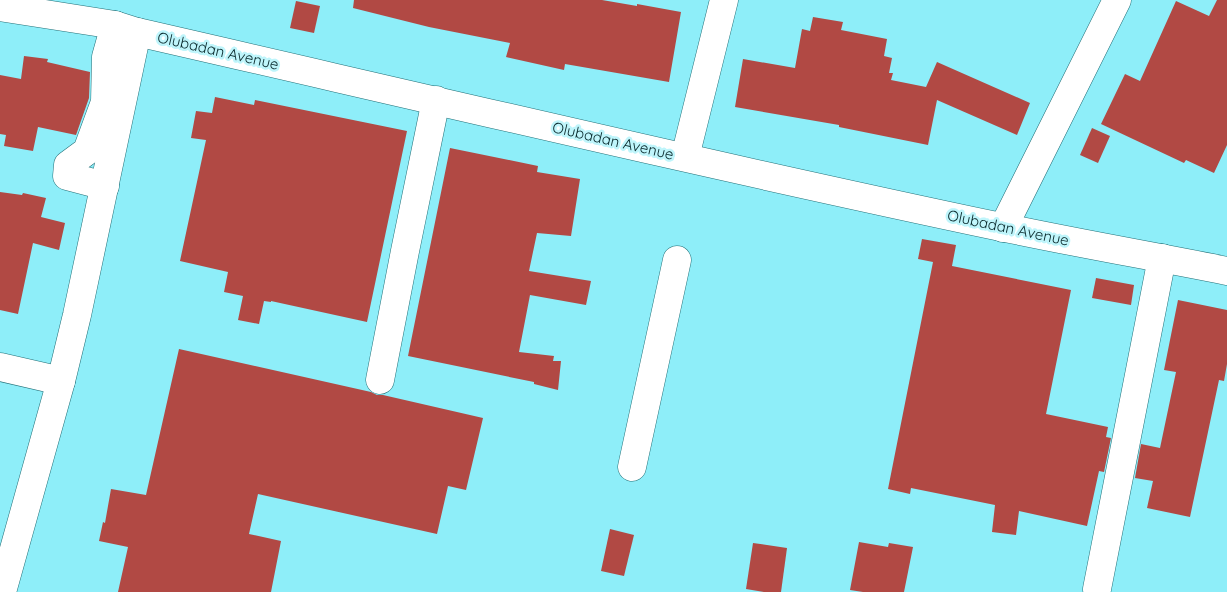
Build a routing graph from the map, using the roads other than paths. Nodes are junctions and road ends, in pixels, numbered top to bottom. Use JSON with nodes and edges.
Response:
{"nodes":[{"id":1,"x":724,"y":0,"type":"edge"},
{"id":2,"x":1117,"y":0,"type":"edge"},
{"id":3,"x":0,"y":7,"type":"edge"},
{"id":4,"x":126,"y":29,"type":"junction"},
{"id":5,"x":436,"y":100,"type":"junction"},
{"id":6,"x":113,"y":107,"type":"junction"},
{"id":7,"x":685,"y":157,"type":"junction"},
{"id":8,"x":105,"y":186,"type":"junction"},
{"id":9,"x":1003,"y":228,"type":"junction"},
{"id":10,"x":1162,"y":258,"type":"junction"},
{"id":11,"x":677,"y":260,"type":"dead end"},
{"id":12,"x":1227,"y":271,"type":"edge"},
{"id":13,"x":0,"y":367,"type":"edge"},
{"id":14,"x":380,"y":380,"type":"dead end"},
{"id":15,"x":61,"y":381,"type":"junction"},
{"id":16,"x":632,"y":467,"type":"dead end"},
{"id":17,"x":1097,"y":589,"type":"dead end"},
{"id":18,"x":2,"y":592,"type":"edge"}],
"edges":[{"from":1,"to":7,"type":"street"},
{"from":2,"to":9,"type":"street"},
{"from":3,"to":4,"type":"street","name":"Olubadan Avenue"},
{"from":4,"to":5,"type":"street","name":"Olubadan Avenue"},
{"from":4,"to":6,"type":"street"},
{"from":5,"to":7,"type":"street","name":"Olubadan Avenue"},
{"from":5,"to":14,"type":"street"},
{"from":6,"to":8,"type":"street"},
{"from":6,"to":8,"type":"street"},
{"from":7,"to":9,"type":"street","name":"Olubadan Avenue"},
{"from":8,"to":15,"type":"street"},
{"from":9,"to":10,"type":"street","name":"Olubadan Avenue"},
{"from":10,"to":12,"type":"street","name":"Olubadan Avenue"},
{"from":10,"to":17,"type":"street"},
{"from":11,"to":16,"type":"street"},
{"from":13,"to":15,"type":"street"},
{"from":15,"to":18,"type":"street"}]}
